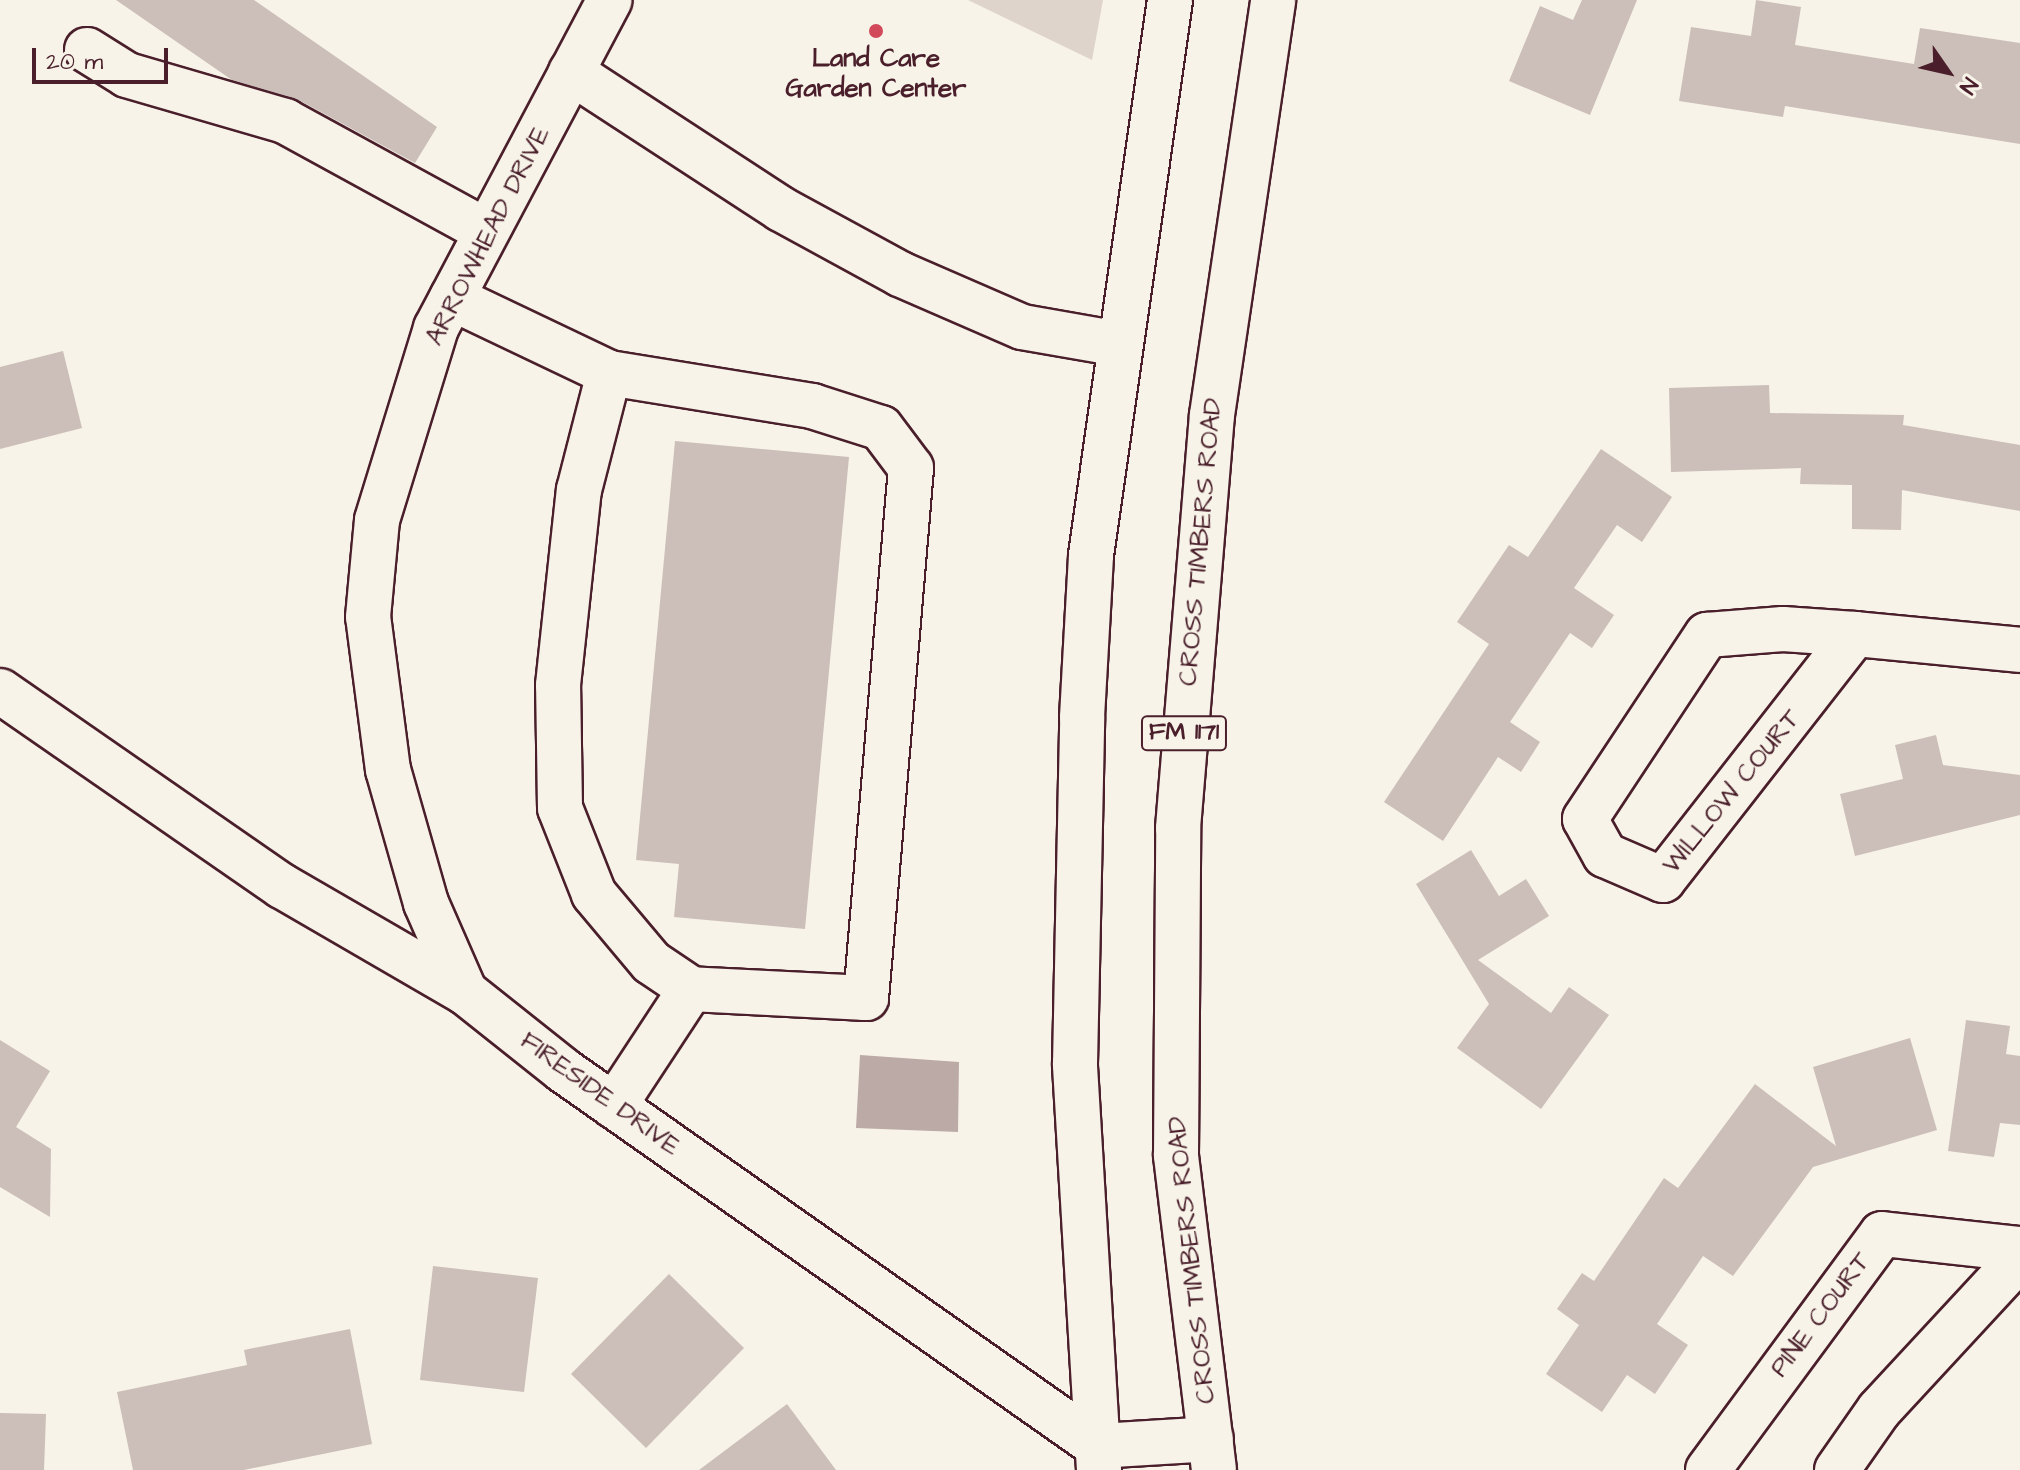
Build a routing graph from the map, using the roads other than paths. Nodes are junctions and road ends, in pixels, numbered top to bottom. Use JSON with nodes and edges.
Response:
{"nodes":[{"id":1,"x":610,"y":0,"type":"edge"},
{"id":2,"x":1170,"y":0,"type":"edge"},
{"id":3,"x":1273,"y":0,"type":"edge"},
{"id":4,"x":87,"y":50,"type":"dead end"},
{"id":5,"x":571,"y":72,"type":"junction"},
{"id":6,"x":486,"y":231,"type":"junction"},
{"id":7,"x":452,"y":298,"type":"junction"},
{"id":8,"x":1119,"y":344,"type":"junction"},
{"id":9,"x":609,"y":373,"type":"junction"},
{"id":10,"x":1855,"y":634,"type":"junction"},
{"id":11,"x":2020,"y":650,"type":"edge"},
{"id":12,"x":0,"y":691,"type":"edge"},
{"id":13,"x":691,"y":989,"type":"junction"},
{"id":14,"x":465,"y":992,"type":"junction"},
{"id":15,"x":614,"y":1106,"type":"junction"},
{"id":16,"x":2020,"y":1249,"type":"edge"},
{"id":17,"x":2020,"y":1258,"type":"edge"},
{"id":18,"x":1212,"y":1454,"type":"edge"},
{"id":19,"x":1098,"y":1458,"type":"edge"},
{"id":20,"x":1708,"y":1470,"type":"edge"},
{"id":21,"x":1837,"y":1470,"type":"edge"}],
"edges":[{"from":1,"to":5,"type":"street","name":"ARROWHEAD DRIVE"},
{"from":2,"to":8,"type":"street"},
{"from":3,"to":18,"type":"street","name":"CROSS TIMBERS ROAD","number":"FM 1171"},
{"from":4,"to":6,"type":"street"},
{"from":5,"to":6,"type":"street","name":"ARROWHEAD DRIVE"},
{"from":5,"to":8,"type":"street"},
{"from":6,"to":7,"type":"street","name":"ARROWHEAD DRIVE"},
{"from":7,"to":9,"type":"street"},
{"from":7,"to":14,"type":"street","name":"ARROWHEAD DRIVE"},
{"from":8,"to":19,"type":"street"},
{"from":9,"to":13,"type":"street"},
{"from":9,"to":13,"type":"street"},
{"from":10,"to":10,"type":"street","name":"WILLOW COURT"},
{"from":10,"to":11,"type":"street","name":"WILLOW COURT"},
{"from":12,"to":14,"type":"street","name":"FIRESIDE DRIVE"},
{"from":13,"to":15,"type":"street"},
{"from":14,"to":15,"type":"street","name":"FIRESIDE DRIVE"},
{"from":15,"to":19,"type":"street","name":"FIRESIDE DRIVE"},
{"from":16,"to":20,"type":"street","name":"PINE COURT"},
{"from":17,"to":21,"type":"street"},
{"from":18,"to":19,"type":"street"}]}
